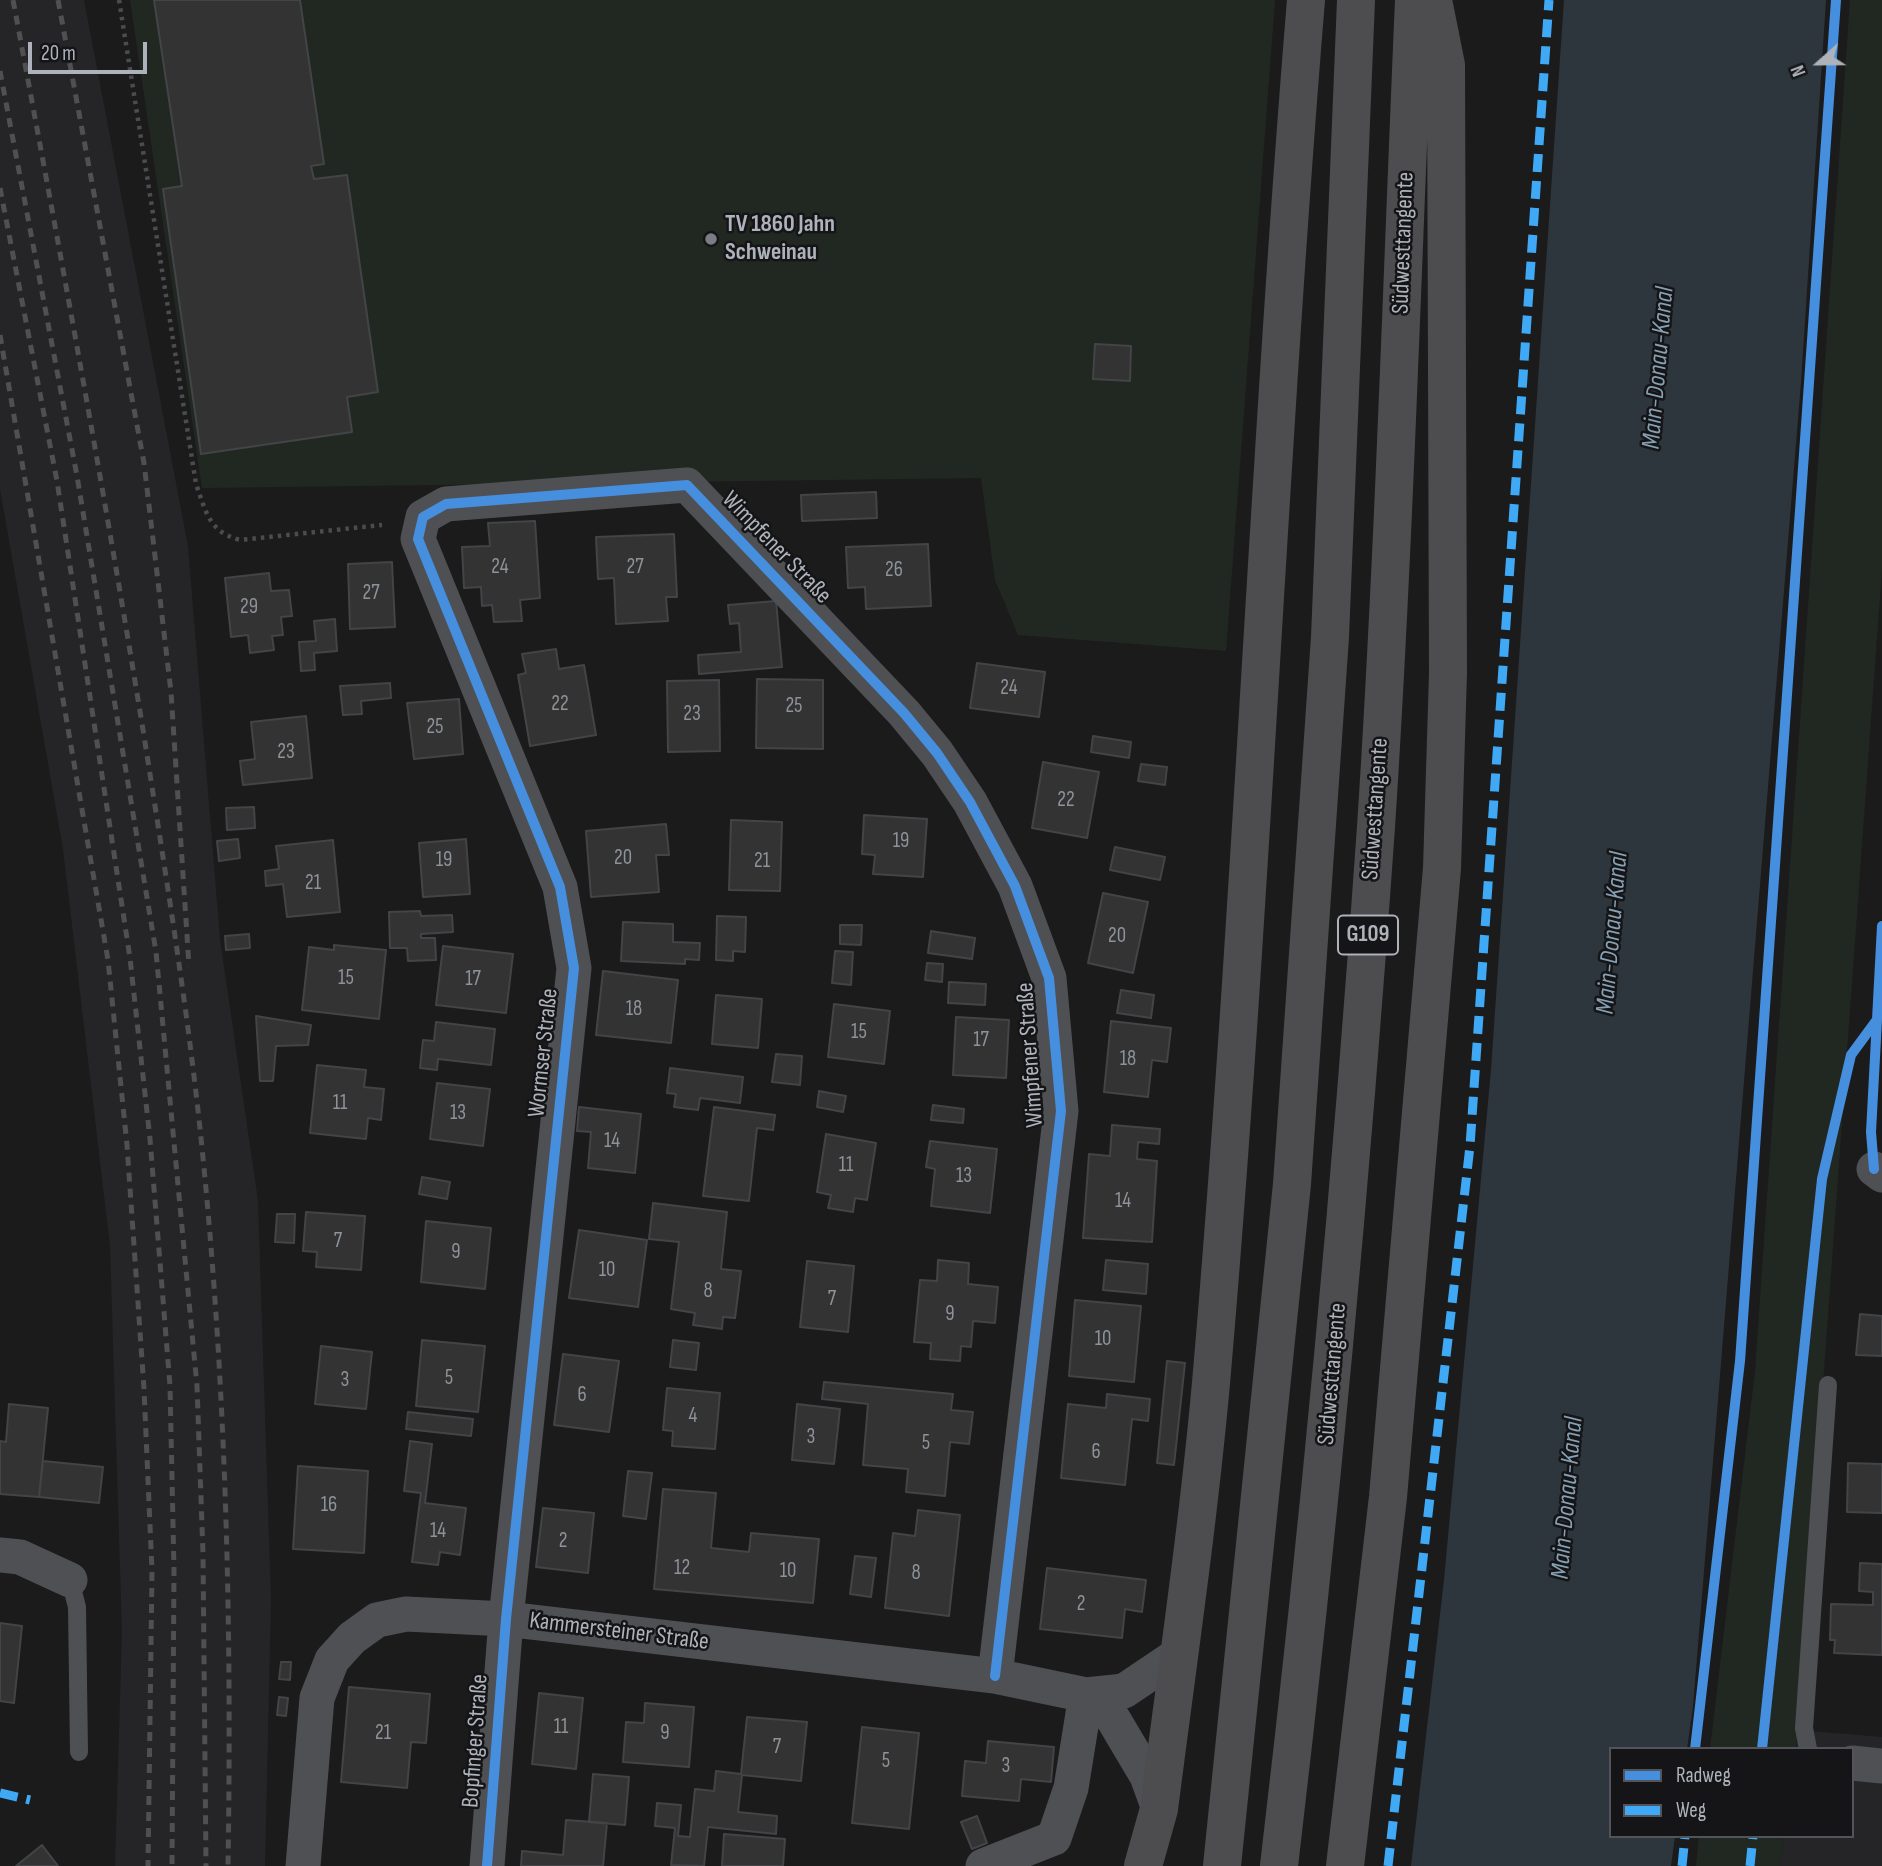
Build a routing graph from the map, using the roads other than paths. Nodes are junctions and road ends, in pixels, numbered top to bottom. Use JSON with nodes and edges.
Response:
{"nodes":[{"id":1,"x":1306,"y":0,"type":"edge"},
{"id":2,"x":1356,"y":0,"type":"edge"},
{"id":3,"x":1414,"y":0,"type":"edge"},
{"id":4,"x":1433,"y":0,"type":"edge"},
{"id":5,"x":423,"y":517,"type":"joint"},
{"id":6,"x":1828,"y":1385,"type":"dead end"},
{"id":7,"x":0,"y":1555,"type":"edge"},
{"id":8,"x":70,"y":1580,"type":"joint"},
{"id":9,"x":506,"y":1619,"type":"junction"},
{"id":10,"x":1179,"y":1654,"type":"junction"},
{"id":11,"x":995,"y":1676,"type":"junction"},
{"id":12,"x":1086,"y":1695,"type":"junction"},
{"id":13,"x":1808,"y":1747,"type":"edge"},
{"id":14,"x":79,"y":1752,"type":"dead end"},
{"id":15,"x":1854,"y":1763,"type":"edge"},
{"id":16,"x":1882,"y":1766,"type":"edge"},
{"id":17,"x":1159,"y":1809,"type":"junction"},
{"id":18,"x":303,"y":1866,"type":"edge"},
{"id":19,"x":487,"y":1866,"type":"edge"},
{"id":20,"x":983,"y":1866,"type":"edge"},
{"id":21,"x":1143,"y":1866,"type":"edge"},
{"id":22,"x":1222,"y":1866,"type":"edge"},
{"id":23,"x":1279,"y":1866,"type":"edge"},
{"id":24,"x":1345,"y":1866,"type":"edge"}],
"edges":[{"from":1,"to":10,"type":"highway"},
{"from":2,"to":22,"type":"highway","number":"G109"},
{"from":3,"to":23,"type":"highway","name":"Südwesttangente","number":"G109"},
{"from":4,"to":24,"type":"highway"},
{"from":5,"to":9,"type":"street","name":"Wormser Straße"},
{"from":5,"to":11,"type":"street","name":"Wimpfener Straße"},
{"from":6,"to":13,"type":"lane"},
{"from":7,"to":8,"type":"street"},
{"from":8,"to":14,"type":"lane"},
{"from":9,"to":11,"type":"street","name":"Kammersteiner Straße"},
{"from":9,"to":18,"type":"street","name":"Kammersteiner Straße"},
{"from":9,"to":19,"type":"street","name":"Bopfinger Straße"},
{"from":10,"to":12,"type":"street","name":"Kammersteiner Straße"},
{"from":10,"to":17,"type":"highway"},
{"from":11,"to":12,"type":"street","name":"Kammersteiner Straße"},
{"from":12,"to":17,"type":"street","name":"Kammersteiner Straße"},
{"from":12,"to":20,"type":"street"},
{"from":15,"to":16,"type":"street"},
{"from":17,"to":21,"type":"highway"}]}
